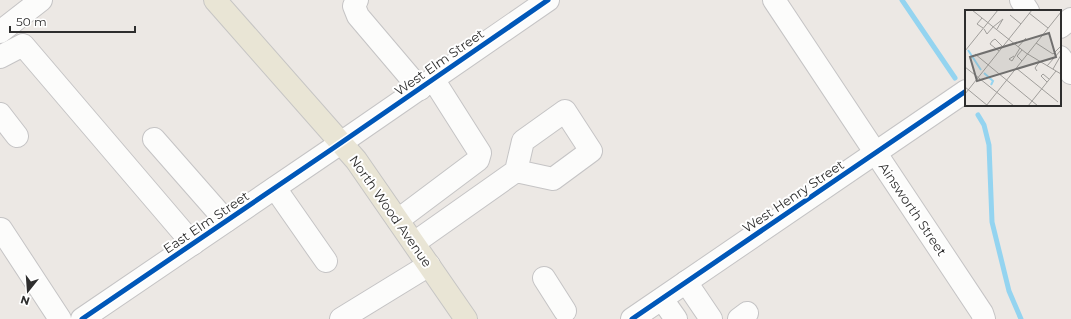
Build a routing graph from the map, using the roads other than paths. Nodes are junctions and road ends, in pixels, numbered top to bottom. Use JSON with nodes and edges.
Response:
{"nodes":[{"id":1,"x":42,"y":0,"type":"edge"},
{"id":2,"x":357,"y":0,"type":"edge"},
{"id":3,"x":774,"y":0,"type":"edge"},
{"id":4,"x":1021,"y":0,"type":"edge"},
{"id":5,"x":220,"y":2,"type":"edge"},
{"id":6,"x":539,"y":3,"type":"edge"},
{"id":7,"x":1027,"y":10,"type":"edge"},
{"id":8,"x":1071,"y":19,"type":"edge"},
{"id":9,"x":1061,"y":26,"type":"edge"},
{"id":10,"x":0,"y":32,"type":"edge"},
{"id":11,"x":0,"y":57,"type":"edge"},
{"id":12,"x":1061,"y":59,"type":"edge"},
{"id":13,"x":1071,"y":74,"type":"edge"},
{"id":14,"x":426,"y":84,"type":"junction"},
{"id":15,"x":965,"y":92,"type":"edge"},
{"id":16,"x":0,"y":114,"type":"edge"},
{"id":17,"x":17,"y":136,"type":"dead end"},
{"id":18,"x":154,"y":139,"type":"dead end"},
{"id":19,"x":342,"y":142,"type":"junction"},
{"id":20,"x":876,"y":152,"type":"junction"},
{"id":21,"x":516,"y":171,"type":"dead end"},
{"id":22,"x":276,"y":188,"type":"junction"},
{"id":23,"x":398,"y":220,"type":"junction"},
{"id":24,"x":226,"y":221,"type":"junction"},
{"id":25,"x":1,"y":229,"type":"edge"},
{"id":26,"x":414,"y":243,"type":"junction"},
{"id":27,"x":193,"y":244,"type":"junction"},
{"id":28,"x":326,"y":261,"type":"dead end"},
{"id":29,"x":429,"y":266,"type":"junction"},
{"id":30,"x":544,"y":278,"type":"dead end"},
{"id":31,"x":686,"y":282,"type":"junction"},
{"id":32,"x":662,"y":299,"type":"junction"},
{"id":33,"x":562,"y":316,"type":"edge"},
{"id":34,"x":637,"y":318,"type":"edge"},
{"id":35,"x":60,"y":319,"type":"edge"},
{"id":36,"x":82,"y":319,"type":"edge"},
{"id":37,"x":341,"y":319,"type":"edge"},
{"id":38,"x":466,"y":319,"type":"edge"},
{"id":39,"x":676,"y":319,"type":"edge"},
{"id":40,"x":711,"y":319,"type":"edge"},
{"id":41,"x":984,"y":319,"type":"edge"}],
"edges":[{"from":1,"to":10,"type":"street"},
{"from":2,"to":14,"type":"street"},
{"from":3,"to":20,"type":"street","name":"Ainsworth Street"},
{"from":4,"to":7,"type":"street"},
{"from":5,"to":19,"type":"main road","name":"North Wood Avenue"},
{"from":6,"to":14,"type":"street","name":"West Elm Street"},
{"from":8,"to":9,"type":"street"},
{"from":11,"to":27,"type":"street"},
{"from":12,"to":13,"type":"street"},
{"from":14,"to":19,"type":"street","name":"West Elm Street"},
{"from":14,"to":23,"type":"street"},
{"from":15,"to":20,"type":"street","name":"West Henry Street"},
{"from":16,"to":17,"type":"street"},
{"from":18,"to":24,"type":"street"},
{"from":19,"to":22,"type":"street","name":"East Elm Street"},
{"from":19,"to":23,"type":"main road","name":"North Wood Avenue"},
{"from":20,"to":31,"type":"street","name":"West Henry Street"},
{"from":20,"to":41,"type":"street","name":"Ainsworth Street"},
{"from":21,"to":26,"type":"street"},
{"from":22,"to":24,"type":"street","name":"East Elm Street"},
{"from":22,"to":28,"type":"street"},
{"from":23,"to":26,"type":"main road","name":"North Wood Avenue"},
{"from":24,"to":27,"type":"street","name":"East Elm Street"},
{"from":25,"to":35,"type":"street"},
{"from":26,"to":29,"type":"main road","name":"North Wood Avenue"},
{"from":27,"to":36,"type":"street","name":"East Elm Street"},
{"from":29,"to":37,"type":"street"},
{"from":29,"to":38,"type":"main road","name":"North Wood Avenue"},
{"from":30,"to":33,"type":"street"},
{"from":31,"to":32,"type":"street","name":"West Henry Street"},
{"from":31,"to":40,"type":"street"},
{"from":32,"to":34,"type":"street","name":"West Henry Street"},
{"from":32,"to":39,"type":"street"}]}
